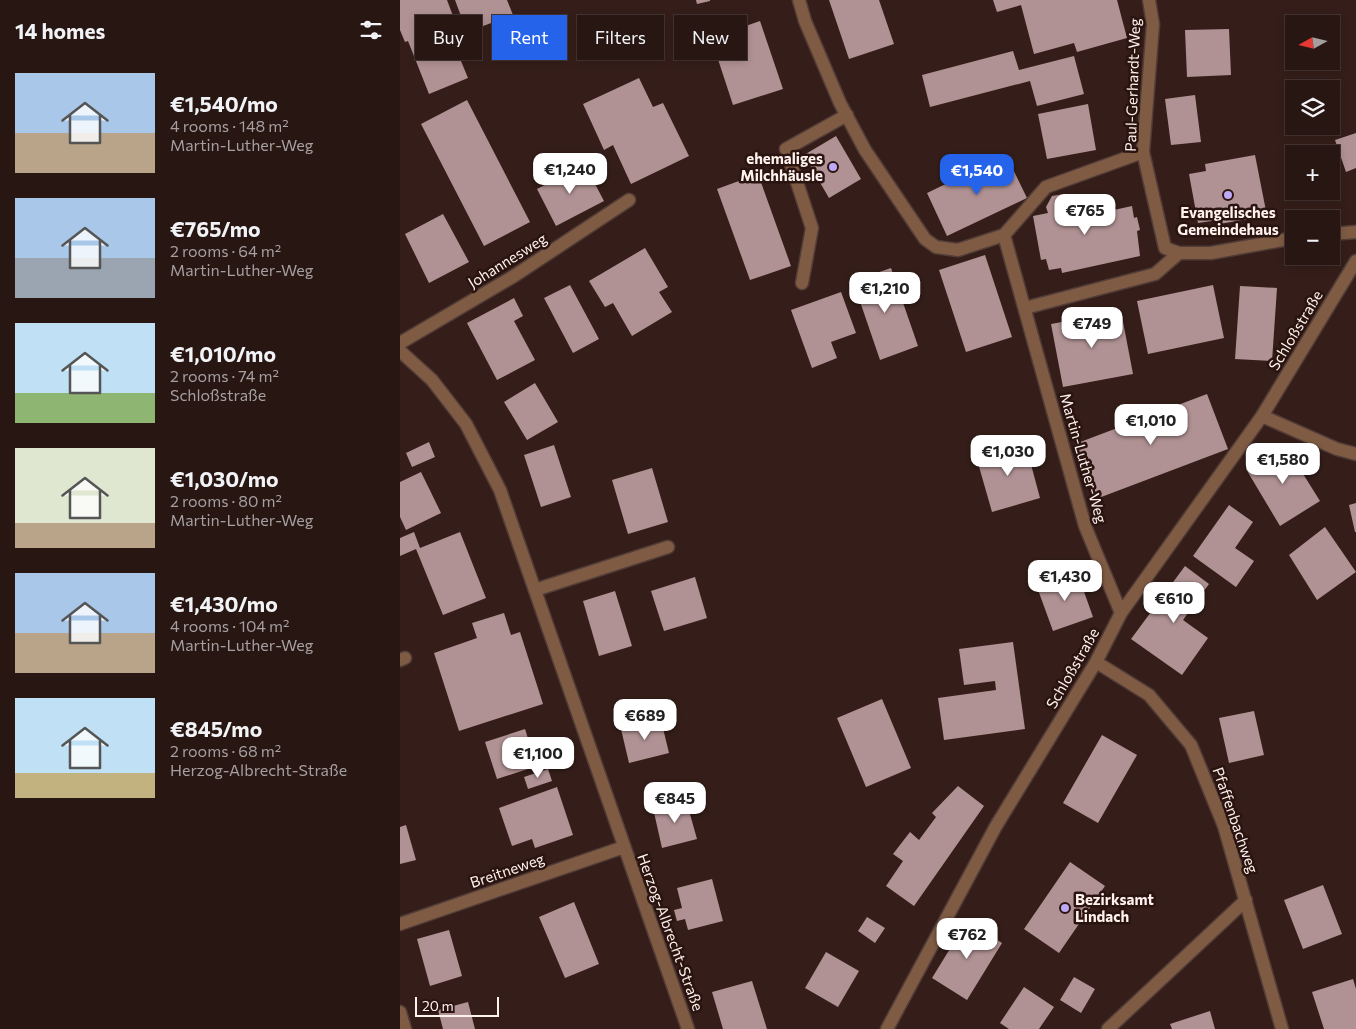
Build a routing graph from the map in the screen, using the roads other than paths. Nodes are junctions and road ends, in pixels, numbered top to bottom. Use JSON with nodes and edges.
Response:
{"nodes":[{"id":1,"x":799,"y":0,"type":"edge"},
{"id":2,"x":1148,"y":0,"type":"edge"},
{"id":3,"x":847,"y":115,"type":"junction"},
{"id":4,"x":1144,"y":152,"type":"junction"},
{"id":5,"x":630,"y":200,"type":"dead end"},
{"id":6,"x":1356,"y":232,"type":"edge"},
{"id":7,"x":1340,"y":233,"type":"edge"},
{"id":8,"x":1004,"y":235,"type":"junction"},
{"id":9,"x":1285,"y":240,"type":"edge"},
{"id":10,"x":1179,"y":253,"type":"junction"},
{"id":11,"x":1356,"y":261,"type":"edge"},
{"id":12,"x":802,"y":283,"type":"dead end"},
{"id":13,"x":1025,"y":308,"type":"junction"},
{"id":14,"x":400,"y":343,"type":"edge"},
{"id":15,"x":400,"y":351,"type":"edge"},
{"id":16,"x":1262,"y":416,"type":"junction"},
{"id":17,"x":1356,"y":454,"type":"edge"},
{"id":18,"x":668,"y":547,"type":"dead end"},
{"id":19,"x":535,"y":590,"type":"junction"},
{"id":20,"x":1121,"y":613,"type":"junction"},
{"id":21,"x":1096,"y":662,"type":"junction"},
{"id":22,"x":624,"y":847,"type":"junction"},
{"id":23,"x":1246,"y":900,"type":"junction"},
{"id":24,"x":400,"y":924,"type":"edge"},
{"id":25,"x":400,"y":1012,"type":"edge"},
{"id":26,"x":405,"y":1029,"type":"edge"},
{"id":27,"x":688,"y":1029,"type":"edge"},
{"id":28,"x":887,"y":1029,"type":"edge"},
{"id":29,"x":1108,"y":1029,"type":"edge"},
{"id":30,"x":1282,"y":1029,"type":"edge"}],
"edges":[{"from":1,"to":3,"type":"street"},
{"from":2,"to":4,"type":"street","name":"Paul-Gerhardt-Weg"},
{"from":3,"to":8,"type":"street"},
{"from":3,"to":12,"type":"street"},
{"from":4,"to":8,"type":"street"},
{"from":4,"to":10,"type":"street","name":"Paul-Gerhardt-Weg"},
{"from":5,"to":14,"type":"street","name":"Johannesweg"},
{"from":6,"to":7,"type":"street"},
{"from":8,"to":13,"type":"street","name":"Martin-Luther-Weg"},
{"from":9,"to":10,"type":"street"},
{"from":10,"to":13,"type":"street"},
{"from":11,"to":16,"type":"street","name":"Schloßstraße"},
{"from":13,"to":20,"type":"street","name":"Martin-Luther-Weg"},
{"from":15,"to":19,"type":"street","name":"Herzog-Albrecht-Straße"},
{"from":16,"to":17,"type":"street"},
{"from":16,"to":20,"type":"street","name":"Schloßstraße"},
{"from":18,"to":19,"type":"street"},
{"from":19,"to":22,"type":"street","name":"Herzog-Albrecht-Straße"},
{"from":20,"to":21,"type":"street","name":"Schloßstraße"},
{"from":21,"to":23,"type":"street","name":"Pfaffenbachweg"},
{"from":21,"to":28,"type":"street","name":"Schloßstraße"},
{"from":22,"to":24,"type":"street","name":"Breitneweg"},
{"from":22,"to":27,"type":"street","name":"Herzog-Albrecht-Straße"},
{"from":23,"to":29,"type":"street"},
{"from":23,"to":30,"type":"street","name":"Pfaffenbachweg"},
{"from":25,"to":26,"type":"street"}]}
